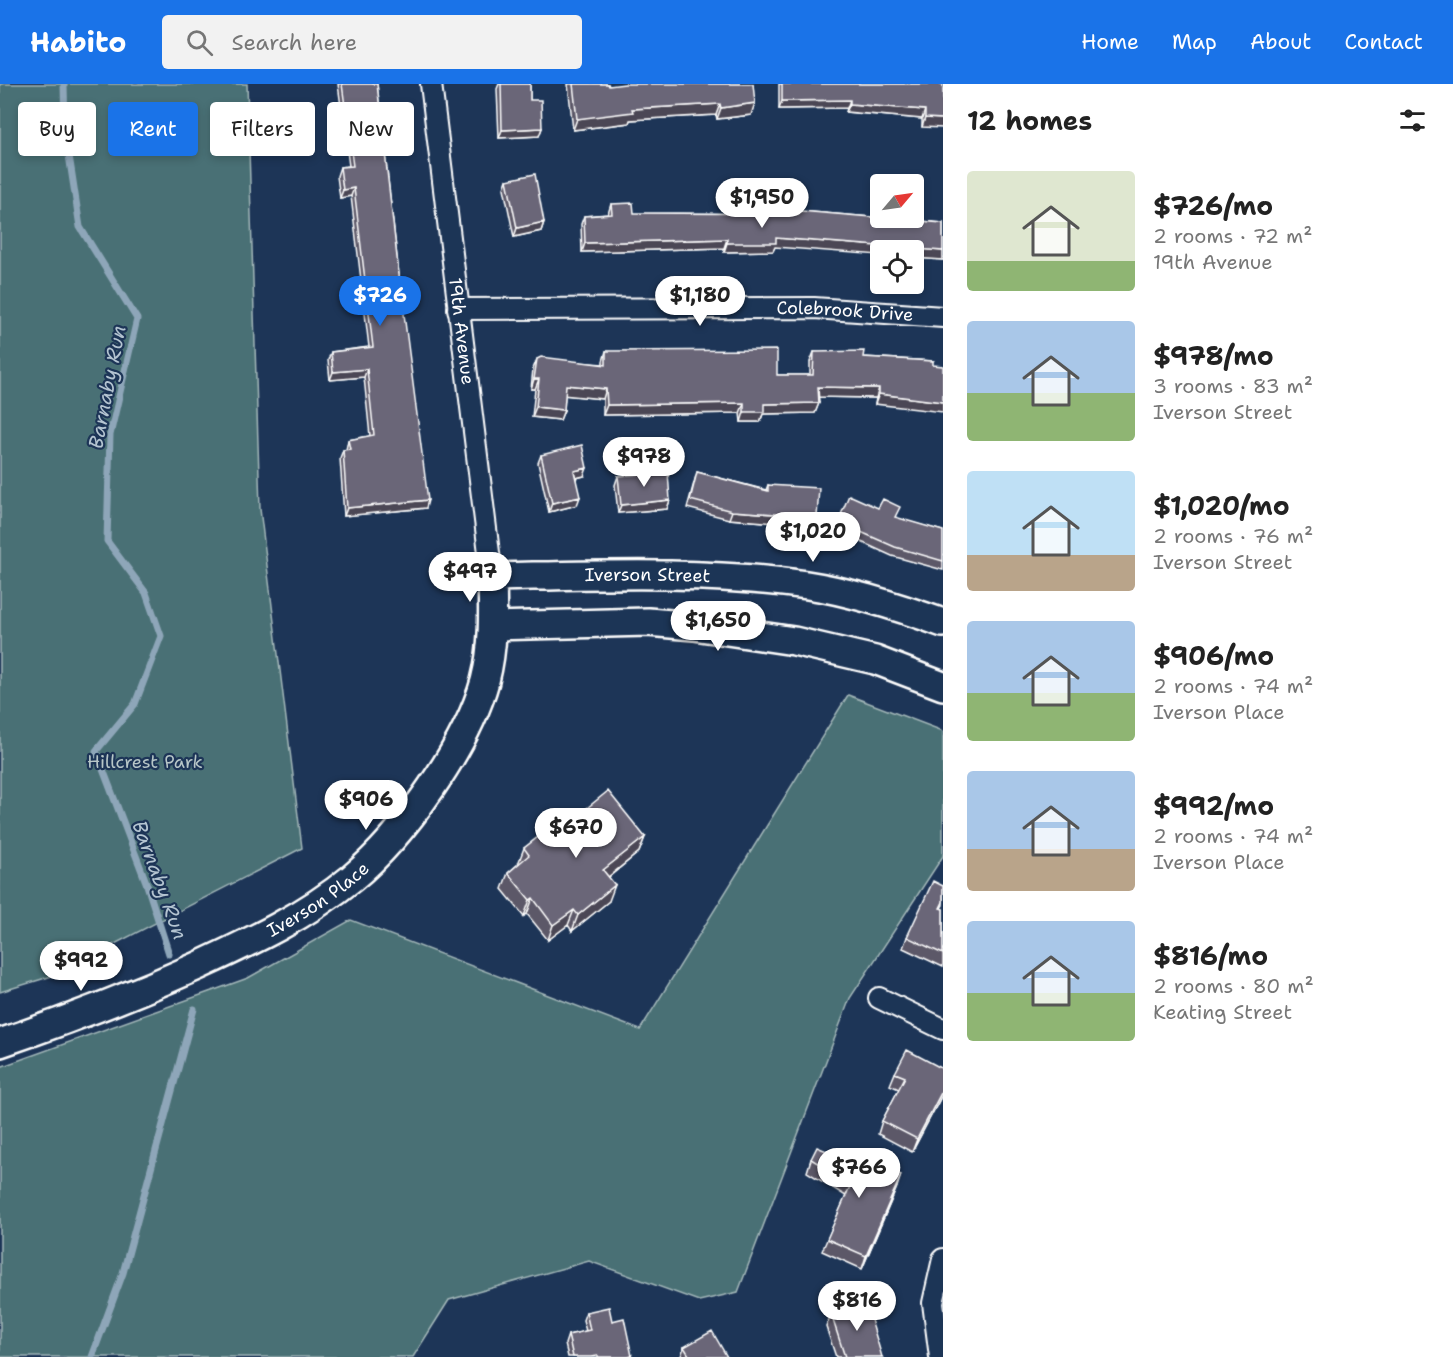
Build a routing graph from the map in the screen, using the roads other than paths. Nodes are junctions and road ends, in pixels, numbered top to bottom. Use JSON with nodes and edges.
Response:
{"nodes":[{"id":1,"x":431,"y":84,"type":"edge"},
{"id":2,"x":458,"y":309,"type":"junction"},
{"id":3,"x":943,"y":317,"type":"edge"},
{"id":4,"x":492,"y":577,"type":"junction"},
{"id":5,"x":943,"y":623,"type":"edge"},
{"id":6,"x":494,"y":626,"type":"junction"},
{"id":7,"x":943,"y":686,"type":"edge"},
{"id":8,"x":879,"y":998,"type":"dead end"},
{"id":9,"x":943,"y":1029,"type":"edge"},
{"id":10,"x":0,"y":1043,"type":"edge"},
{"id":11,"x":943,"y":1258,"type":"edge"},
{"id":12,"x":940,"y":1357,"type":"edge"}],
"edges":[{"from":1,"to":2,"type":"street","name":"19th Avenue"},
{"from":2,"to":3,"type":"street","name":"Colebrook Drive"},
{"from":2,"to":4,"type":"street","name":"19th Avenue"},
{"from":4,"to":5,"type":"main road","name":"Iverson Street"},
{"from":4,"to":6,"type":"main road","name":"Iverson Place"},
{"from":6,"to":7,"type":"main road"},
{"from":6,"to":10,"type":"main road","name":"Iverson Place"},
{"from":8,"to":9,"type":"street"},
{"from":11,"to":12,"type":"street"}]}
